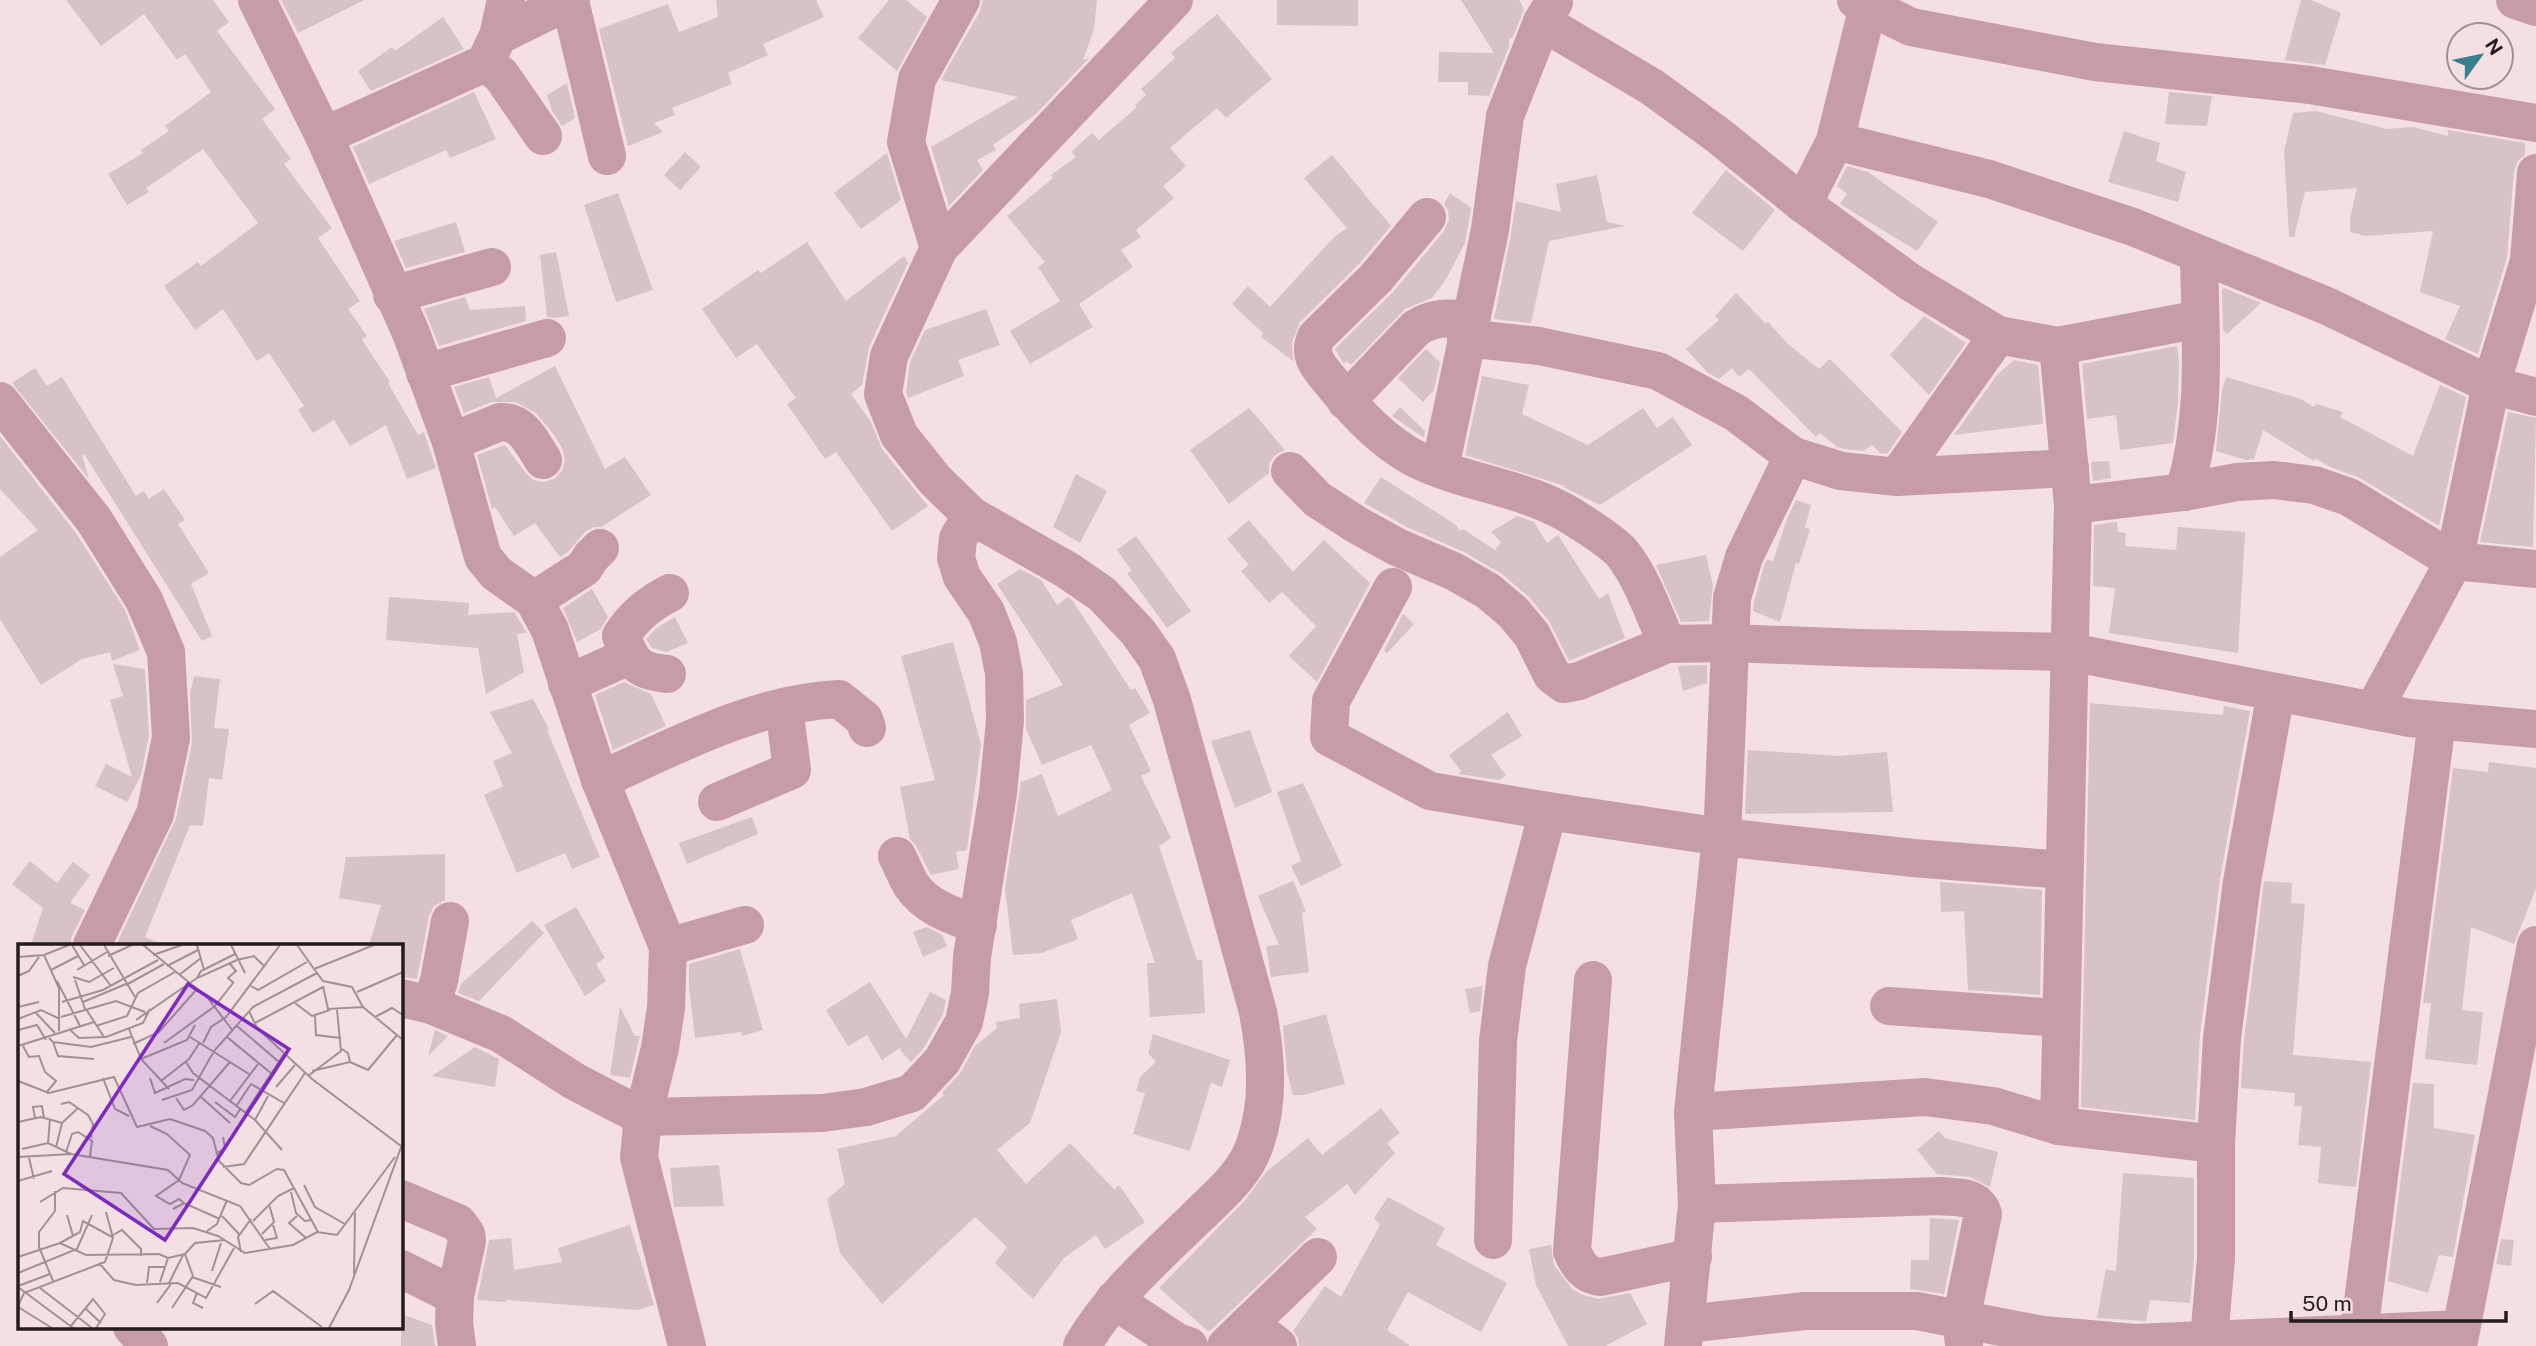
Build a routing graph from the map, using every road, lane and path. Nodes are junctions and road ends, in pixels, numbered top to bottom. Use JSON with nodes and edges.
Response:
{"nodes":[{"id":1,"x":257,"y":0,"type":"edge"},
{"id":2,"x":571,"y":0,"type":"edge"},
{"id":3,"x":961,"y":0,"type":"edge"},
{"id":4,"x":1174,"y":0,"type":"edge"},
{"id":5,"x":2515,"y":0,"type":"edge"},
{"id":6,"x":1862,"y":3,"type":"edge"},
{"id":7,"x":2536,"y":7,"type":"edge"},
{"id":8,"x":1549,"y":11,"type":"edge"},
{"id":9,"x":496,"y":33,"type":"edge"},
{"id":10,"x":2536,"y":123,"type":"edge"},
{"id":11,"x":324,"y":136,"type":"junction"},
{"id":12,"x":543,"y":136,"type":"dead end"},
{"id":13,"x":1835,"y":141,"type":"junction"},
{"id":14,"x":607,"y":156,"type":"dead end"},
{"id":15,"x":2536,"y":173,"type":"edge"},
{"id":16,"x":1803,"y":204,"type":"junction"},
{"id":17,"x":1427,"y":217,"type":"dead end"},
{"id":18,"x":939,"y":248,"type":"junction"},
{"id":19,"x":2199,"y":255,"type":"junction"},
{"id":20,"x":492,"y":267,"type":"dead end"},
{"id":21,"x":392,"y":295,"type":"junction"},
{"id":22,"x":2200,"y":319,"type":"junction"},
{"id":23,"x":1468,"y":329,"type":"junction"},
{"id":24,"x":1998,"y":335,"type":"junction"},
{"id":25,"x":547,"y":338,"type":"dead end"},
{"id":26,"x":2057,"y":346,"type":"junction"},
{"id":27,"x":425,"y":373,"type":"junction"},
{"id":28,"x":2491,"y":386,"type":"junction"},
{"id":29,"x":2536,"y":397,"type":"edge"},
{"id":30,"x":0,"y":401,"type":"edge"},
{"id":31,"x":1346,"y":401,"type":"junction"},
{"id":32,"x":451,"y":442,"type":"junction"},
{"id":33,"x":1793,"y":456,"type":"junction"},
{"id":34,"x":543,"y":460,"type":"dead end"},
{"id":35,"x":1440,"y":468,"type":"junction"},
{"id":36,"x":1290,"y":471,"type":"dead end"},
{"id":37,"x":1897,"y":477,"type":"junction"},
{"id":38,"x":2071,"y":487,"type":"junction"},
{"id":39,"x":2184,"y":492,"type":"junction"},
{"id":40,"x":972,"y":516,"type":"junction"},
{"id":41,"x":600,"y":548,"type":"dead end"},
{"id":42,"x":2454,"y":561,"type":"junction"},
{"id":43,"x":2536,"y":569,"type":"edge"},
{"id":44,"x":1393,"y":587,"type":"dead end"},
{"id":45,"x":670,"y":593,"type":"dead end"},
{"id":46,"x":534,"y":600,"type":"junction"},
{"id":47,"x":1729,"y":643,"type":"junction"},
{"id":48,"x":1667,"y":644,"type":"junction"},
{"id":49,"x":2070,"y":652,"type":"junction"},
{"id":50,"x":629,"y":656,"type":"junction"},
{"id":51,"x":667,"y":674,"type":"dead end"},
{"id":52,"x":568,"y":684,"type":"junction"},
{"id":53,"x":2276,"y":692,"type":"junction"},
{"id":54,"x":784,"y":707,"type":"junction"},
{"id":55,"x":2373,"y":711,"type":"junction"},
{"id":56,"x":2437,"y":721,"type":"junction"},
{"id":57,"x":867,"y":728,"type":"dead end"},
{"id":58,"x":2536,"y":729,"type":"edge"},
{"id":59,"x":600,"y":780,"type":"junction"},
{"id":60,"x":718,"y":802,"type":"dead end"},
{"id":61,"x":1548,"y":811,"type":"junction"},
{"id":62,"x":1722,"y":837,"type":"junction"},
{"id":63,"x":897,"y":856,"type":"dead end"},
{"id":64,"x":2064,"y":870,"type":"junction"},
{"id":65,"x":450,"y":921,"type":"dead end"},
{"id":66,"x":745,"y":925,"type":"dead end"},
{"id":67,"x":978,"y":925,"type":"junction"},
{"id":68,"x":92,"y":944,"type":"edge"},
{"id":69,"x":2536,"y":945,"type":"edge"},
{"id":70,"x":668,"y":947,"type":"junction"},
{"id":71,"x":1593,"y":980,"type":"dead end"},
{"id":72,"x":416,"y":1002,"type":"edge"},
{"id":73,"x":1889,"y":1006,"type":"dead end"},
{"id":74,"x":2060,"y":1018,"type":"junction"},
{"id":75,"x":1693,"y":1112,"type":"junction"},
{"id":76,"x":643,"y":1117,"type":"junction"},
{"id":77,"x":2059,"y":1126,"type":"junction"},
{"id":78,"x":2216,"y":1144,"type":"junction"},
{"id":79,"x":402,"y":1199,"type":"edge"},
{"id":80,"x":1697,"y":1205,"type":"junction"},
{"id":81,"x":1493,"y":1240,"type":"dead end"},
{"id":82,"x":1318,"y":1257,"type":"dead end"},
{"id":83,"x":1693,"y":1258,"type":"junction"},
{"id":84,"x":402,"y":1270,"type":"edge"},
{"id":85,"x":454,"y":1296,"type":"junction"},
{"id":86,"x":1114,"y":1300,"type":"junction"},
{"id":87,"x":133,"y":1328,"type":"edge"},
{"id":88,"x":1963,"y":1333,"type":"edge"},
{"id":89,"x":2359,"y":1333,"type":"junction"},
{"id":90,"x":1685,"y":1335,"type":"edge"},
{"id":91,"x":2459,"y":1337,"type":"edge"},
{"id":92,"x":1251,"y":1339,"type":"edge"},
{"id":93,"x":2209,"y":1339,"type":"junction"},
{"id":94,"x":149,"y":1346,"type":"edge"},
{"id":95,"x":457,"y":1346,"type":"edge"},
{"id":96,"x":687,"y":1346,"type":"edge"},
{"id":97,"x":1082,"y":1346,"type":"edge"},
{"id":98,"x":1189,"y":1346,"type":"edge"}],
"edges":[{"from":1,"to":11,"type":"street"},
{"from":2,"to":9,"type":"street"},
{"from":2,"to":14,"type":"street"},
{"from":3,"to":18,"type":"street"},
{"from":4,"to":18,"type":"street"},
{"from":5,"to":7,"type":"street"},
{"from":6,"to":10,"type":"street"},
{"from":6,"to":13,"type":"street"},
{"from":8,"to":16,"type":"street"},
{"from":8,"to":23,"type":"street"},
{"from":9,"to":11,"type":"street"},
{"from":9,"to":12,"type":"street"},
{"from":11,"to":21,"type":"street"},
{"from":13,"to":16,"type":"street"},
{"from":13,"to":19,"type":"street"},
{"from":15,"to":28,"type":"street"},
{"from":16,"to":24,"type":"street"},
{"from":17,"to":31,"type":"street"},
{"from":18,"to":40,"type":"street"},
{"from":19,"to":22,"type":"street"},
{"from":19,"to":28,"type":"street"},
{"from":20,"to":21,"type":"street"},
{"from":21,"to":27,"type":"street"},
{"from":22,"to":26,"type":"street"},
{"from":22,"to":39,"type":"street"},
{"from":23,"to":31,"type":"street"},
{"from":23,"to":33,"type":"street"},
{"from":23,"to":35,"type":"street"},
{"from":24,"to":26,"type":"street"},
{"from":24,"to":37,"type":"street"},
{"from":25,"to":27,"type":"street"},
{"from":26,"to":38,"type":"street"},
{"from":27,"to":32,"type":"street"},
{"from":28,"to":29,"type":"street"},
{"from":28,"to":42,"type":"street"},
{"from":30,"to":68,"type":"street"},
{"from":31,"to":35,"type":"street"},
{"from":32,"to":34,"type":"street"},
{"from":32,"to":46,"type":"street"},
{"from":33,"to":37,"type":"street"},
{"from":33,"to":47,"type":"street"},
{"from":35,"to":48,"type":"street"},
{"from":36,"to":48,"type":"street"},
{"from":37,"to":38,"type":"street"},
{"from":38,"to":39,"type":"street"},
{"from":38,"to":49,"type":"street"},
{"from":39,"to":42,"type":"street"},
{"from":40,"to":67,"type":"street"},
{"from":40,"to":86,"type":"street"},
{"from":41,"to":46,"type":"street"},
{"from":42,"to":43,"type":"street"},
{"from":42,"to":55,"type":"street"},
{"from":44,"to":61,"type":"street"},
{"from":45,"to":50,"type":"street"},
{"from":46,"to":52,"type":"street"},
{"from":47,"to":48,"type":"street"},
{"from":47,"to":49,"type":"street"},
{"from":47,"to":62,"type":"street"},
{"from":49,"to":53,"type":"street"},
{"from":49,"to":64,"type":"street"},
{"from":50,"to":51,"type":"street"},
{"from":50,"to":52,"type":"street"},
{"from":52,"to":59,"type":"street"},
{"from":53,"to":55,"type":"street"},
{"from":53,"to":78,"type":"street"},
{"from":54,"to":57,"type":"street"},
{"from":54,"to":59,"type":"street"},
{"from":54,"to":60,"type":"street"},
{"from":55,"to":56,"type":"street"},
{"from":56,"to":58,"type":"street"},
{"from":56,"to":89,"type":"street"},
{"from":59,"to":70,"type":"street"},
{"from":61,"to":62,"type":"street"},
{"from":61,"to":81,"type":"street"},
{"from":62,"to":64,"type":"street"},
{"from":62,"to":75,"type":"street"},
{"from":63,"to":67,"type":"street"},
{"from":64,"to":74,"type":"street"},
{"from":65,"to":72,"type":"street"},
{"from":66,"to":70,"type":"street"},
{"from":67,"to":76,"type":"street"},
{"from":69,"to":91,"type":"street"},
{"from":70,"to":76,"type":"street"},
{"from":71,"to":83,"type":"street"},
{"from":72,"to":76,"type":"street"},
{"from":73,"to":74,"type":"street"},
{"from":74,"to":77,"type":"street"},
{"from":75,"to":77,"type":"street"},
{"from":75,"to":80,"type":"street"},
{"from":76,"to":96,"type":"street"},
{"from":77,"to":78,"type":"street"},
{"from":78,"to":93,"type":"street"},
{"from":79,"to":85,"type":"street"},
{"from":80,"to":83,"type":"street"},
{"from":80,"to":88,"type":"street"},
{"from":82,"to":92,"type":"street"},
{"from":83,"to":90,"type":"street"},
{"from":84,"to":85,"type":"street"},
{"from":85,"to":95,"type":"street"},
{"from":86,"to":97,"type":"street"},
{"from":86,"to":98,"type":"street"},
{"from":87,"to":94,"type":"street"},
{"from":88,"to":90,"type":"street"},
{"from":88,"to":93,"type":"street"},
{"from":89,"to":91,"type":"street"},
{"from":89,"to":93,"type":"street"}]}
